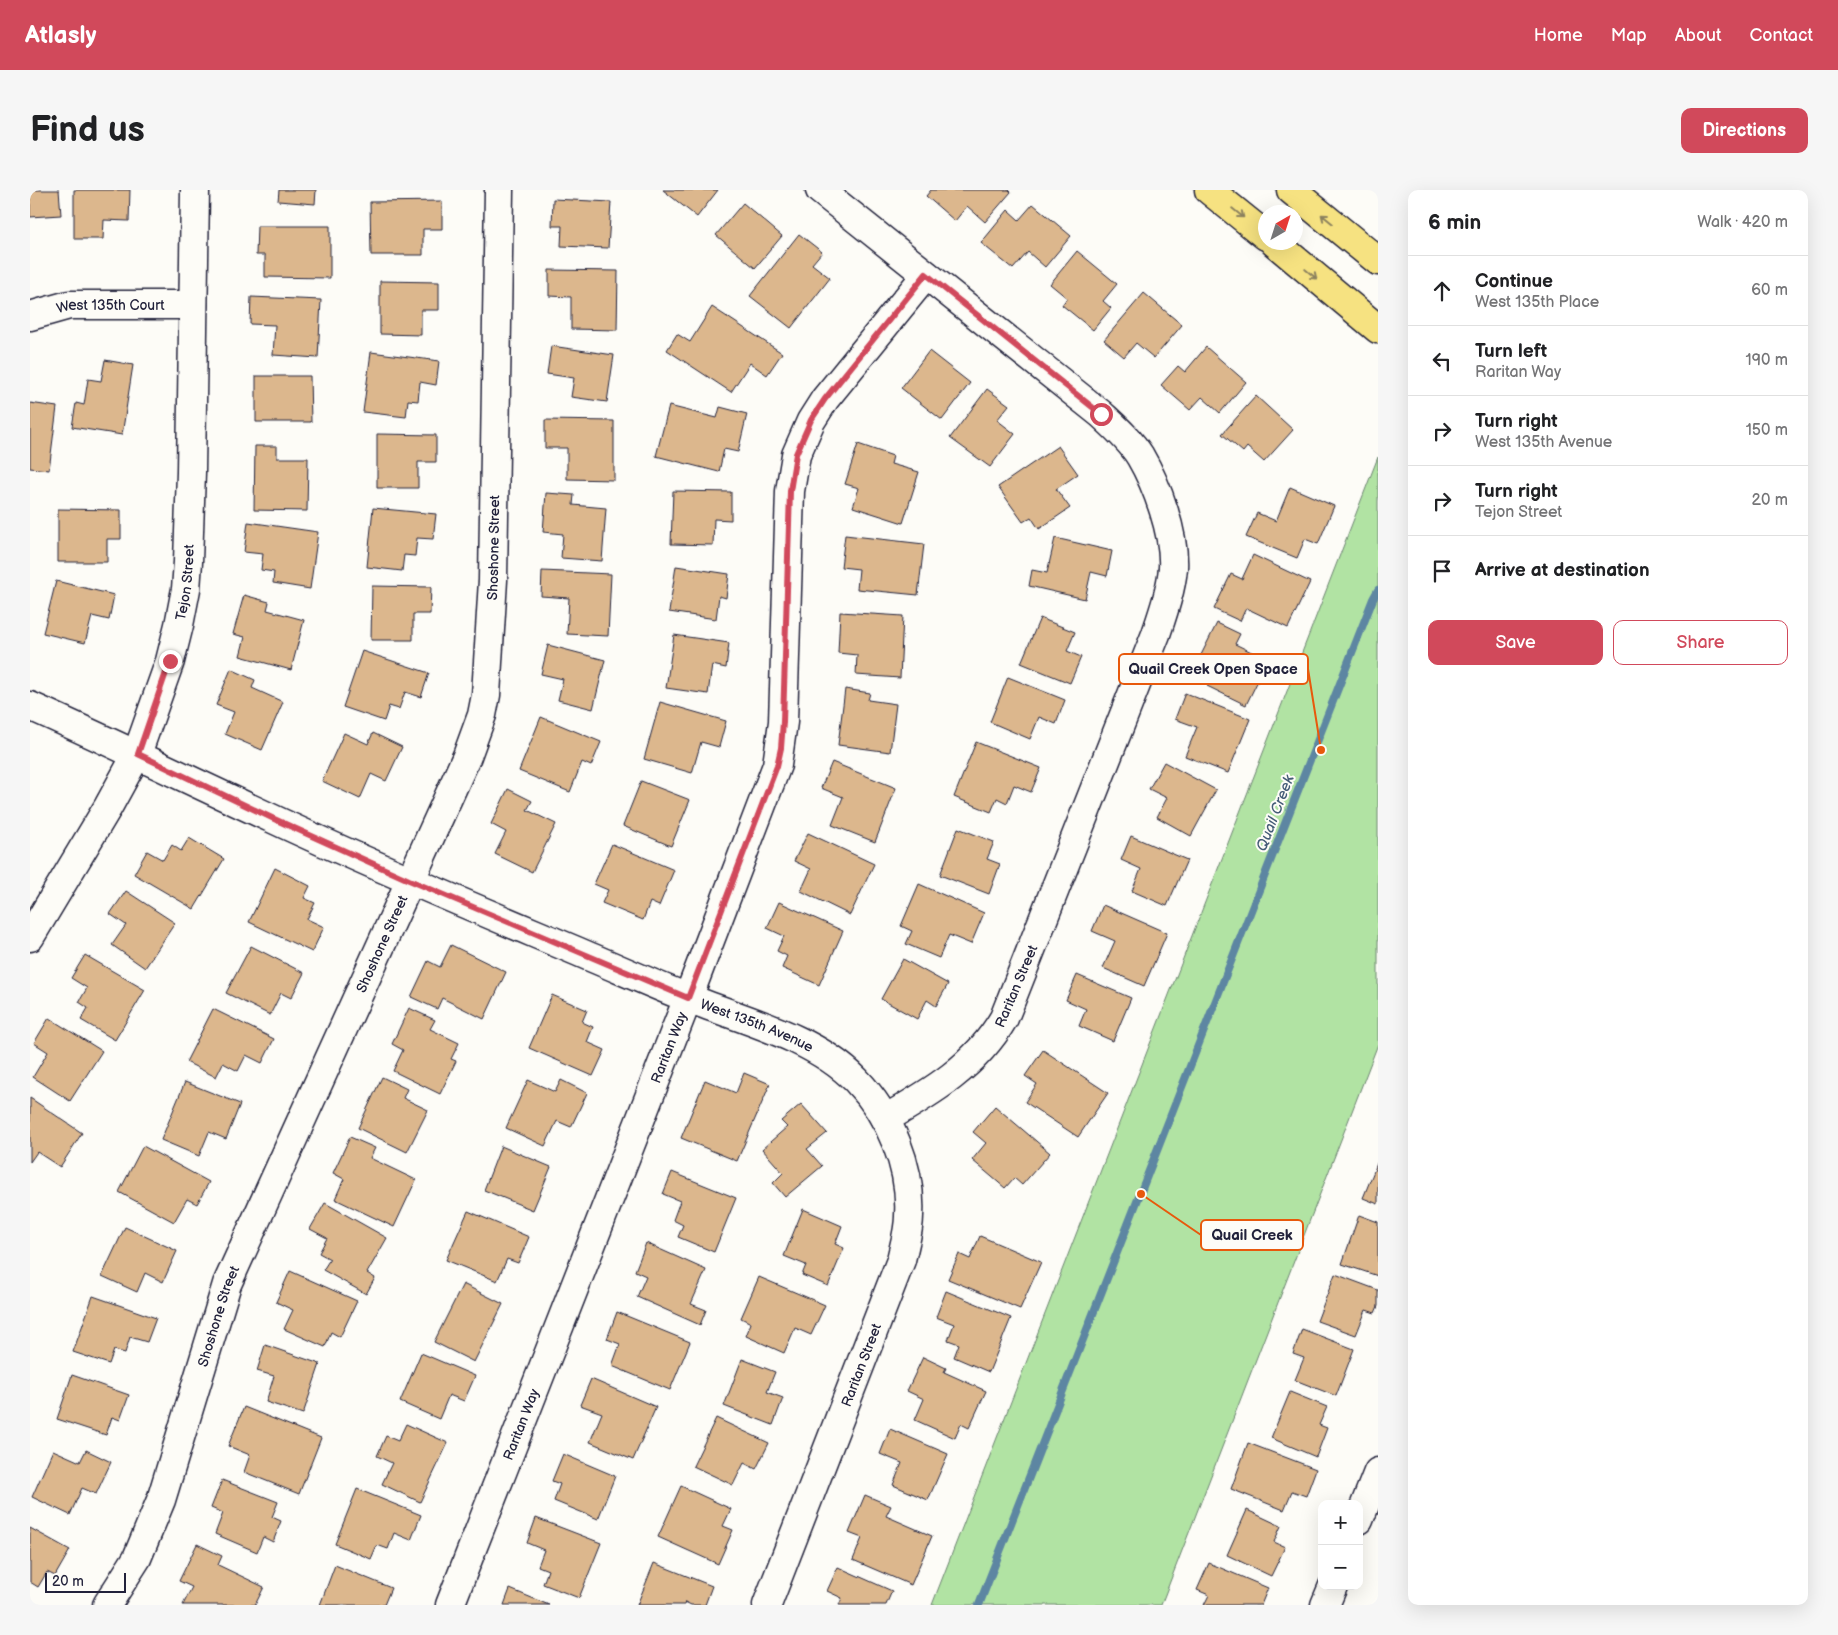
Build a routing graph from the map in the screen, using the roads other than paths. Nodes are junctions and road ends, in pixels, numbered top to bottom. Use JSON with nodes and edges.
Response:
{"nodes":[{"id":1,"x":195,"y":190,"type":"edge"},
{"id":2,"x":499,"y":190,"type":"edge"},
{"id":3,"x":820,"y":190,"type":"edge"},
{"id":4,"x":1210,"y":190,"type":"edge"},
{"id":5,"x":1291,"y":190,"type":"edge"},
{"id":6,"x":1258,"y":229,"type":"edge"},
{"id":7,"x":1284,"y":250,"type":"edge"},
{"id":8,"x":1378,"y":261,"type":"edge"},
{"id":9,"x":926,"y":274,"type":"junction"},
{"id":10,"x":193,"y":305,"type":"junction"},
{"id":11,"x":30,"y":316,"type":"edge"},
{"id":12,"x":1378,"y":329,"type":"edge"},
{"id":13,"x":30,"y":706,"type":"edge"},
{"id":14,"x":138,"y":754,"type":"junction"},
{"id":15,"x":409,"y":880,"type":"junction"},
{"id":16,"x":30,"y":937,"type":"edge"},
{"id":17,"x":688,"y":998,"type":"junction"},
{"id":18,"x":886,"y":1119,"type":"junction"},
{"id":19,"x":1378,"y":1472,"type":"edge"},
{"id":20,"x":1363,"y":1510,"type":"edge"},
{"id":21,"x":1331,"y":1590,"type":"edge"},
{"id":22,"x":107,"y":1605,"type":"edge"},
{"id":23,"x":450,"y":1605,"type":"edge"},
{"id":24,"x":767,"y":1605,"type":"edge"},
{"id":25,"x":1325,"y":1605,"type":"edge"}],
"edges":[{"from":1,"to":10,"type":"street","name":"Tejon Street"},
{"from":2,"to":15,"type":"street","name":"Shoshone Street"},
{"from":3,"to":9,"type":"street","name":"Raritan Street"},
{"from":4,"to":6,"type":"main road","one_way":true},
{"from":8,"to":5,"type":"main road","one_way":true},
{"from":7,"to":12,"type":"main road","one_way":true},
{"from":9,"to":17,"type":"street","name":"Raritan Way"},
{"from":9,"to":18,"type":"street","name":"Raritan Street"},
{"from":10,"to":11,"type":"street","name":"West 135th Court"},
{"from":10,"to":14,"type":"street","name":"Tejon Street"},
{"from":13,"to":14,"type":"street","name":"West 135th Avenue"},
{"from":14,"to":15,"type":"street","name":"West 135th Avenue"},
{"from":14,"to":16,"type":"street","name":"Tejon Street"},
{"from":15,"to":17,"type":"street","name":"West 135th Avenue"},
{"from":15,"to":22,"type":"street","name":"Shoshone Street"},
{"from":17,"to":18,"type":"street","name":"West 135th Avenue"},
{"from":17,"to":23,"type":"street","name":"Raritan Way"},
{"from":18,"to":24,"type":"street","name":"Raritan Street"},
{"from":19,"to":20,"type":"street"},
{"from":21,"to":25,"type":"street"}]}
